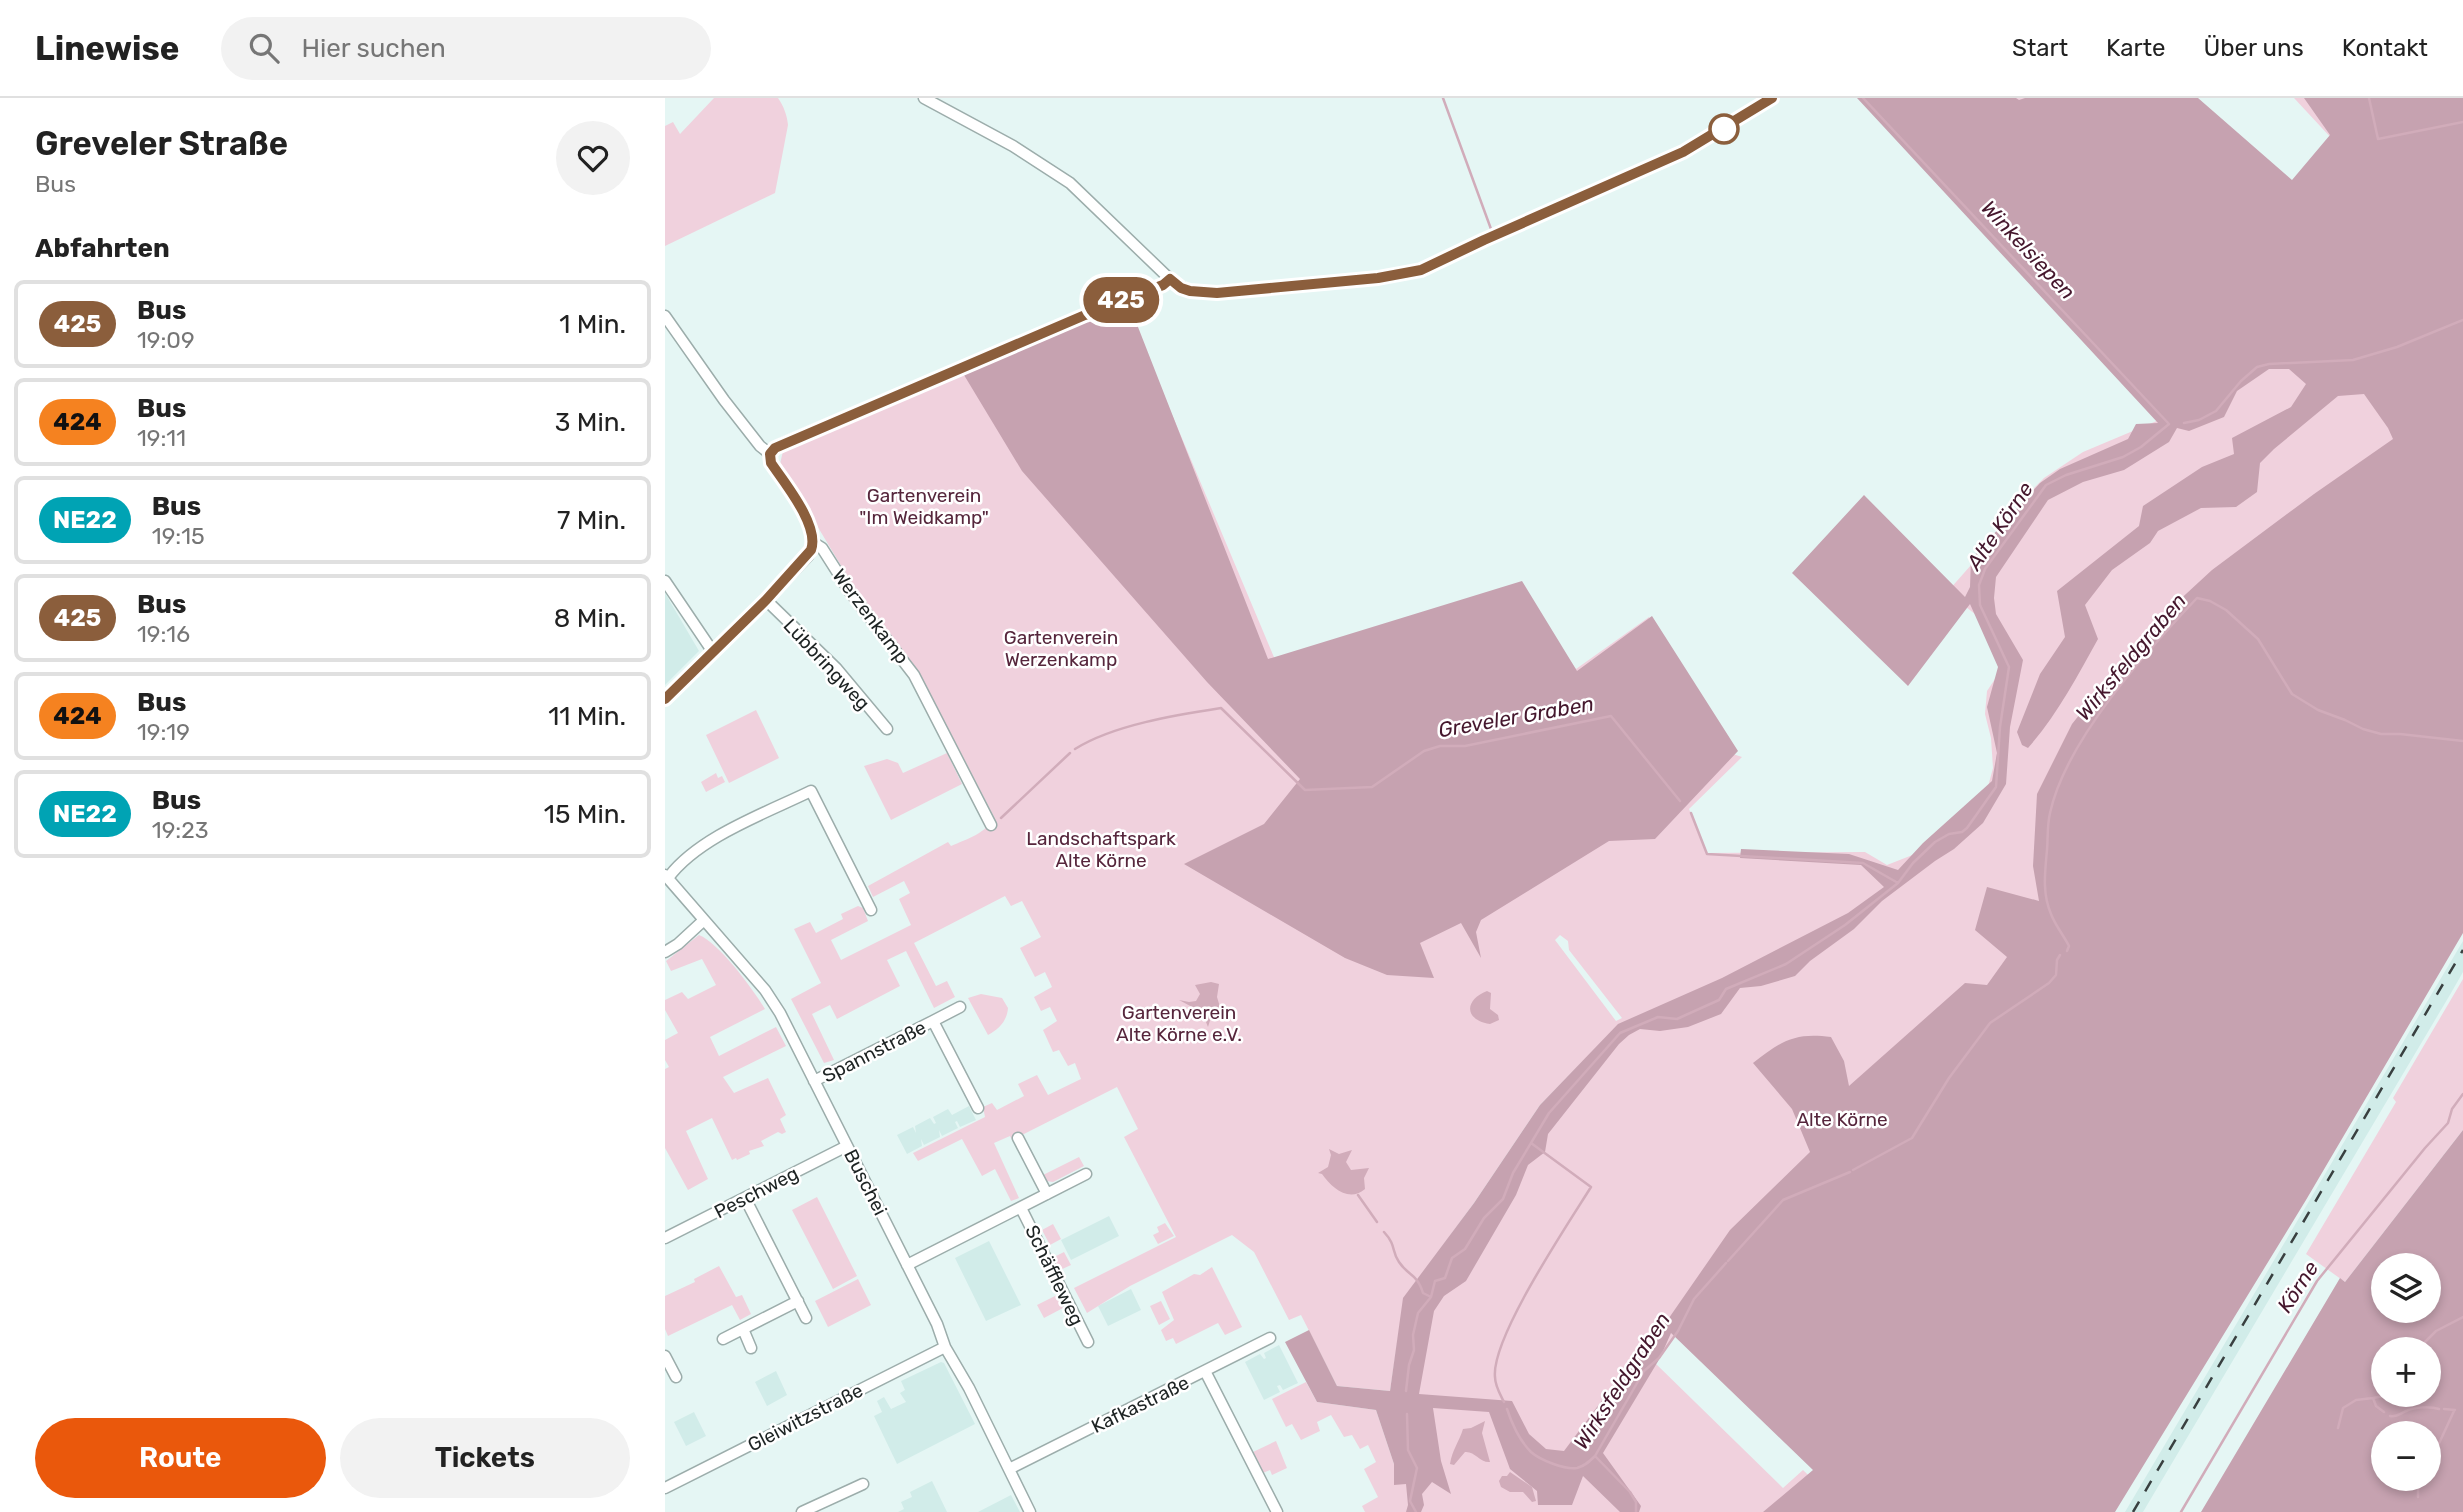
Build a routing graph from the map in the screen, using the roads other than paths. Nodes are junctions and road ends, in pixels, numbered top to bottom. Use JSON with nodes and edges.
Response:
{"nodes":[{"id":1,"x":924,"y":98,"type":"edge"},
{"id":2,"x":1772,"y":98,"type":"edge"},
{"id":3,"x":1170,"y":279,"type":"junction"},
{"id":4,"x":665,"y":316,"type":"edge"},
{"id":5,"x":770,"y":454,"type":"junction"},
{"id":6,"x":814,"y":543,"type":"junction"},
{"id":7,"x":665,"y":581,"type":"edge"},
{"id":8,"x":766,"y":600,"type":"junction"},
{"id":9,"x":713,"y":652,"type":"junction"},
{"id":10,"x":665,"y":699,"type":"edge"},
{"id":11,"x":887,"y":729,"type":"dead end"},
{"id":12,"x":991,"y":825,"type":"dead end"},
{"id":13,"x":666,"y":876,"type":"edge"},
{"id":14,"x":871,"y":910,"type":"dead end"},
{"id":15,"x":704,"y":920,"type":"junction"},
{"id":16,"x":665,"y":952,"type":"edge"},
{"id":17,"x":960,"y":1007,"type":"dead end"},
{"id":18,"x":933,"y":1021,"type":"junction"},
{"id":19,"x":814,"y":1081,"type":"junction"},
{"id":20,"x":978,"y":1108,"type":"dead end"},
{"id":21,"x":1018,"y":1138,"type":"dead end"},
{"id":22,"x":847,"y":1146,"type":"junction"},
{"id":23,"x":1086,"y":1174,"type":"dead end"},
{"id":24,"x":1047,"y":1194,"type":"junction"},
{"id":25,"x":745,"y":1198,"type":"junction"},
{"id":26,"x":1021,"y":1208,"type":"junction"},
{"id":27,"x":665,"y":1238,"type":"edge"},
{"id":28,"x":907,"y":1265,"type":"junction"},
{"id":29,"x":798,"y":1301,"type":"junction"},
{"id":30,"x":806,"y":1318,"type":"dead end"},
{"id":31,"x":743,"y":1329,"type":"junction"},
{"id":32,"x":1270,"y":1338,"type":"dead end"},
{"id":33,"x":723,"y":1339,"type":"dead end"},
{"id":34,"x":1088,"y":1342,"type":"dead end"},
{"id":35,"x":945,"y":1347,"type":"junction"},
{"id":36,"x":751,"y":1348,"type":"dead end"},
{"id":37,"x":666,"y":1361,"type":"edge"},
{"id":38,"x":1205,"y":1371,"type":"junction"},
{"id":39,"x":675,"y":1377,"type":"dead end"},
{"id":40,"x":1009,"y":1469,"type":"junction"},
{"id":41,"x":863,"y":1484,"type":"dead end"},
{"id":42,"x":665,"y":1488,"type":"edge"},
{"id":43,"x":802,"y":1512,"type":"edge"},
{"id":44,"x":1030,"y":1512,"type":"edge"},
{"id":45,"x":1277,"y":1512,"type":"edge"}],
"edges":[{"from":1,"to":3,"type":"street"},
{"from":2,"to":3,"type":"street"},
{"from":3,"to":5,"type":"street"},
{"from":4,"to":5,"type":"street","name":"Werzenkamp"},
{"from":5,"to":6,"type":"street","name":"Werzenkamp"},
{"from":6,"to":8,"type":"street"},
{"from":6,"to":12,"type":"street","name":"Werzenkamp"},
{"from":7,"to":9,"type":"street"},
{"from":8,"to":9,"type":"street"},
{"from":8,"to":11,"type":"street","name":"Lübbringweg"},
{"from":9,"to":10,"type":"street"},
{"from":13,"to":14,"type":"street"},
{"from":13,"to":15,"type":"street","name":"Buschei"},
{"from":15,"to":16,"type":"street"},
{"from":15,"to":19,"type":"street","name":"Buschei"},
{"from":17,"to":18,"type":"street","name":"Spannstraße"},
{"from":18,"to":19,"type":"street","name":"Spannstraße"},
{"from":18,"to":20,"type":"street","name":"Spannstraße"},
{"from":19,"to":22,"type":"street","name":"Buschei"},
{"from":21,"to":24,"type":"street","name":"Schäffleweg"},
{"from":22,"to":25,"type":"street","name":"Peschweg"},
{"from":22,"to":28,"type":"street","name":"Buschei"},
{"from":23,"to":24,"type":"street","name":"Schäffleweg"},
{"from":24,"to":26,"type":"street","name":"Schäffleweg"},
{"from":25,"to":27,"type":"street","name":"Peschweg"},
{"from":25,"to":29,"type":"street"},
{"from":26,"to":28,"type":"street","name":"Schäffleweg"},
{"from":26,"to":34,"type":"street","name":"Schäffleweg"},
{"from":28,"to":35,"type":"street","name":"Buschei"},
{"from":29,"to":30,"type":"street"},
{"from":29,"to":31,"type":"street"},
{"from":31,"to":33,"type":"street"},
{"from":31,"to":36,"type":"street"},
{"from":32,"to":38,"type":"street","name":"Kafkastraße"},
{"from":35,"to":40,"type":"street","name":"Buschei"},
{"from":35,"to":42,"type":"street","name":"Gleiwitzstraße"},
{"from":37,"to":39,"type":"street"},
{"from":38,"to":40,"type":"street","name":"Kafkastraße"},
{"from":38,"to":45,"type":"street"},
{"from":40,"to":44,"type":"street","name":"Buschei"},
{"from":41,"to":43,"type":"street"}]}
